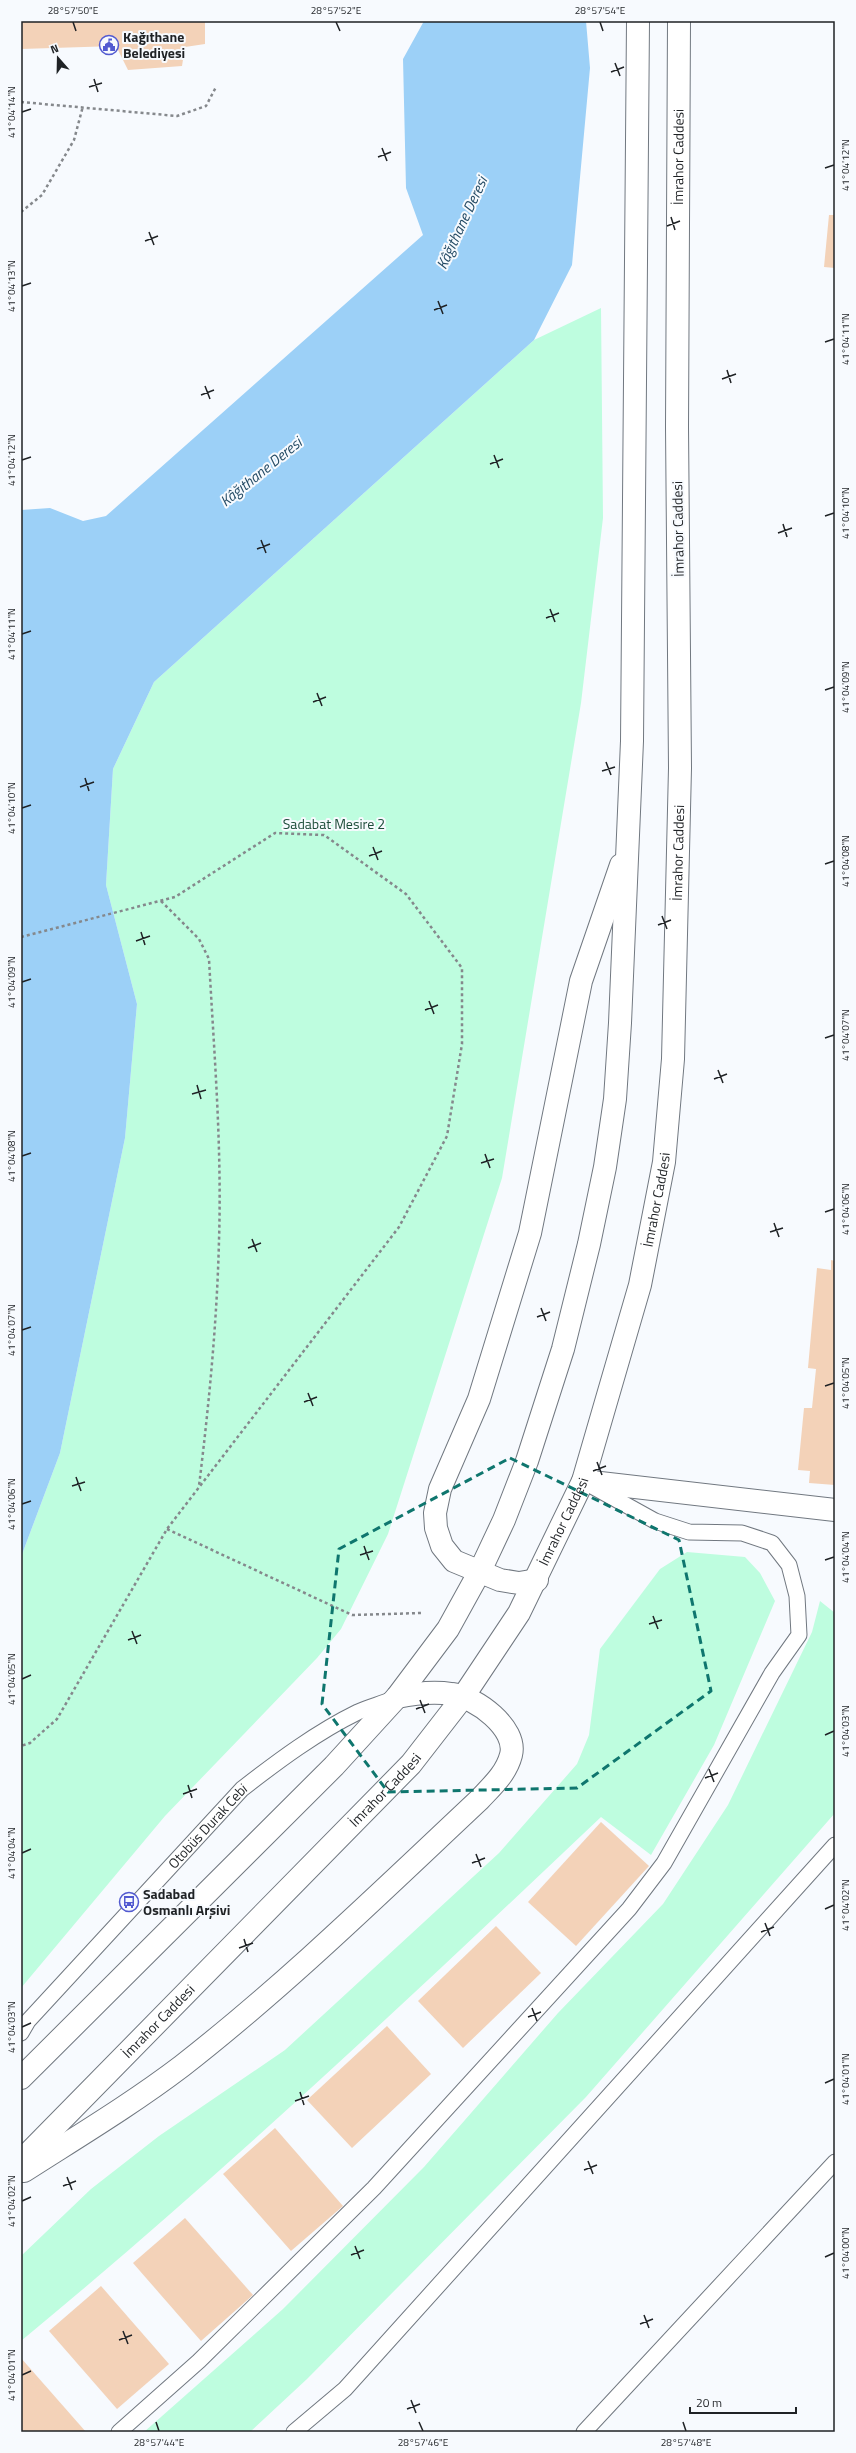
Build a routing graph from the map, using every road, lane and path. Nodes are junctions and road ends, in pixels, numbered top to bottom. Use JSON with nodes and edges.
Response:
{"nodes":[{"id":1,"x":638,"y":21,"type":"edge"},
{"id":2,"x":678,"y":21,"type":"edge"},
{"id":3,"x":216,"y":87,"type":"dead end"},
{"id":4,"x":21,"y":102,"type":"edge"},
{"id":5,"x":83,"y":106,"type":"junction"},
{"id":6,"x":21,"y":212,"type":"edge"},
{"id":7,"x":628,"y":845,"type":"junction"},
{"id":8,"x":161,"y":901,"type":"junction"},
{"id":9,"x":21,"y":937,"type":"edge"},
{"id":10,"x":582,"y":1480,"type":"junction"},
{"id":11,"x":199,"y":1487,"type":"junction"},
{"id":12,"x":835,"y":1510,"type":"edge"},
{"id":13,"x":167,"y":1529,"type":"junction"},
{"id":14,"x":480,"y":1571,"type":"junction"},
{"id":15,"x":537,"y":1580,"type":"junction"},
{"id":16,"x":424,"y":1613,"type":"dead end"},
{"id":17,"x":397,"y":1697,"type":"junction"},
{"id":18,"x":463,"y":1697,"type":"junction"},
{"id":19,"x":21,"y":1746,"type":"edge"},
{"id":20,"x":835,"y":1845,"type":"edge"},
{"id":21,"x":21,"y":2033,"type":"edge"},
{"id":22,"x":21,"y":2078,"type":"edge"},
{"id":23,"x":21,"y":2161,"type":"edge"},
{"id":24,"x":835,"y":2162,"type":"edge"},
{"id":25,"x":21,"y":2173,"type":"edge"},
{"id":26,"x":119,"y":2432,"type":"edge"},
{"id":27,"x":294,"y":2432,"type":"edge"},
{"id":28,"x":584,"y":2432,"type":"edge"}],
"edges":[{"from":1,"to":7,"type":"main road"},
{"from":2,"to":10,"type":"main road","name":"İmrahor Caddesi"},
{"from":3,"to":5,"type":"path"},
{"from":4,"to":5,"type":"path"},
{"from":5,"to":6,"type":"path"},
{"from":7,"to":14,"type":"main road"},
{"from":7,"to":14,"type":"main road"},
{"from":8,"to":9,"type":"path"},
{"from":8,"to":11,"type":"path"},
{"from":8,"to":11,"type":"path"},
{"from":10,"to":12,"type":"main road"},
{"from":10,"to":15,"type":"main road","name":"İmrahor Caddesi"},
{"from":10,"to":26,"type":"lane"},
{"from":11,"to":13,"type":"path"},
{"from":13,"to":16,"type":"path"},
{"from":13,"to":19,"type":"path"},
{"from":14,"to":15,"type":"main road"},
{"from":14,"to":17,"type":"main road"},
{"from":15,"to":18,"type":"main road","name":"İmrahor Caddesi"},
{"from":17,"to":18,"type":"main road"},
{"from":17,"to":21,"type":"lane","name":"Otobüs Durak Cebi"},
{"from":17,"to":22,"type":"main road"},
{"from":18,"to":23,"type":"main road","name":"İmrahor Caddesi"},
{"from":18,"to":25,"type":"main road"},
{"from":20,"to":27,"type":"lane"},
{"from":24,"to":28,"type":"lane"}]}
